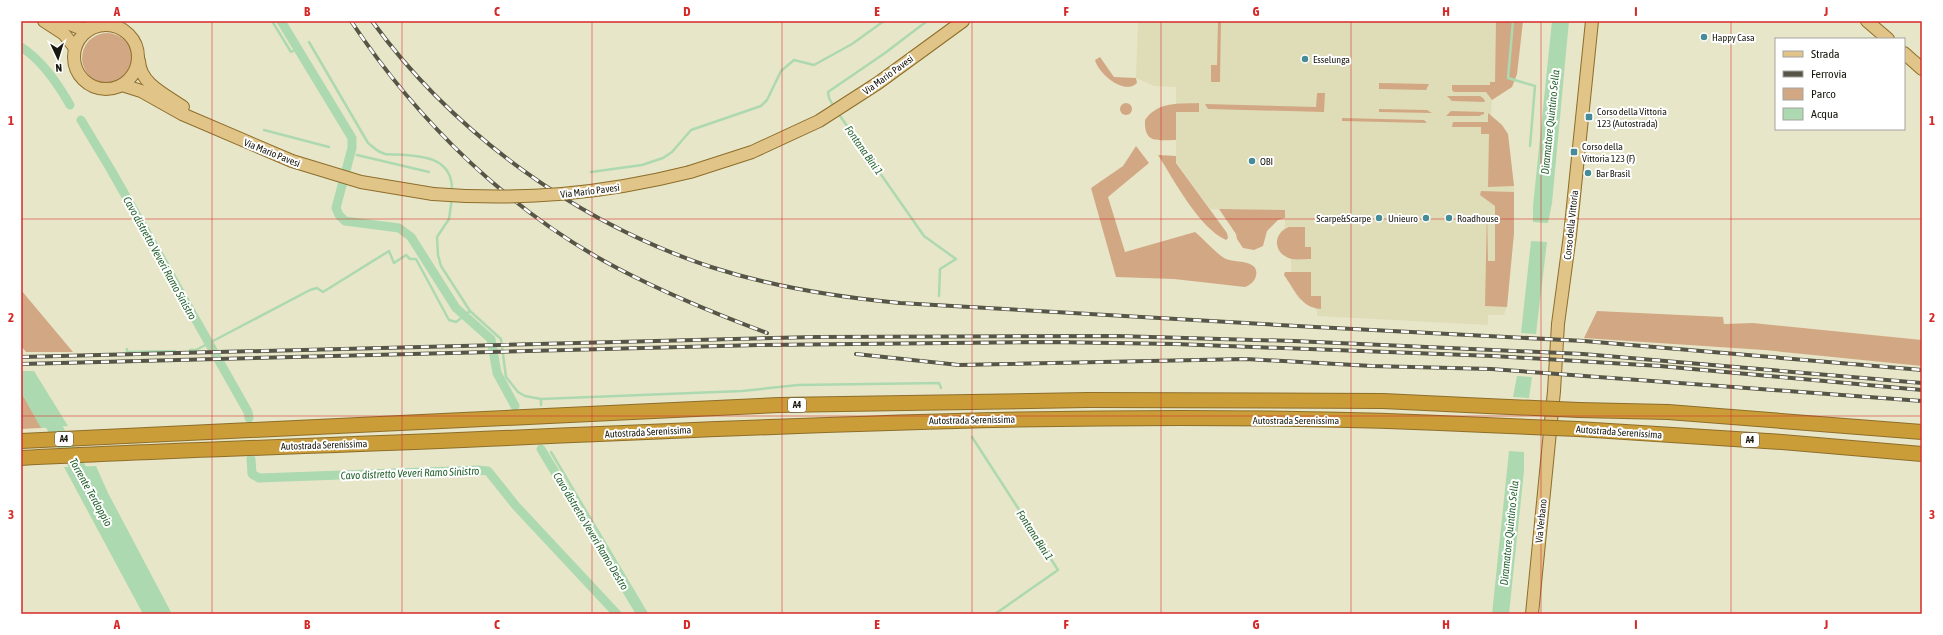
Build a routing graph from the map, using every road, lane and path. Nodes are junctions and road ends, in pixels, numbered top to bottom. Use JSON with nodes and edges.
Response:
{"nodes":[{"id":1,"x":44,"y":21,"type":"edge"},
{"id":2,"x":62,"y":21,"type":"edge"},
{"id":3,"x":956,"y":21,"type":"edge"},
{"id":4,"x":963,"y":21,"type":"edge"},
{"id":5,"x":1592,"y":21,"type":"edge"},
{"id":6,"x":1867,"y":21,"type":"edge"},
{"id":7,"x":95,"y":27,"type":"junction"},
{"id":8,"x":948,"y":30,"type":"junction"},
{"id":9,"x":1887,"y":38,"type":"edge"},
{"id":10,"x":75,"y":48,"type":"junction"},
{"id":11,"x":1905,"y":54,"type":"edge"},
{"id":12,"x":138,"y":59,"type":"junction"},
{"id":13,"x":1922,"y":69,"type":"edge"},
{"id":14,"x":122,"y":85,"type":"junction"},
{"id":15,"x":204,"y":122,"type":"junction"},
{"id":16,"x":1549,"y":429,"type":"joint"},
{"id":17,"x":1922,"y":432,"type":"edge"},
{"id":18,"x":21,"y":441,"type":"edge"},
{"id":19,"x":1782,"y":442,"type":"junction"},
{"id":20,"x":1922,"y":454,"type":"edge"},
{"id":21,"x":1844,"y":455,"type":"dead end"},
{"id":22,"x":21,"y":458,"type":"edge"},
{"id":23,"x":1532,"y":614,"type":"edge"}],
"edges":[{"from":1,"to":10,"type":"main road"},
{"from":2,"to":7,"type":"main road"},
{"from":3,"to":8,"type":"main road","name":"Via Mario Pavesi"},
{"from":4,"to":8,"type":"main road","name":"Via Mario Pavesi"},
{"from":5,"to":16,"type":"main road","name":"Corso della Vittoria"},
{"from":6,"to":9,"type":"main road"},
{"from":7,"to":10,"type":"main road"},
{"from":7,"to":12,"type":"main road"},
{"from":8,"to":15,"type":"main road","name":"Via Mario Pavesi","bridge":true},
{"from":10,"to":14,"type":"main road"},
{"from":11,"to":13,"type":"main road"},
{"from":12,"to":14,"type":"main road"},
{"from":12,"to":15,"type":"main road"},
{"from":14,"to":15,"type":"main road"},
{"from":16,"to":23,"type":"main road","name":"Via Verbano"},
{"from":17,"to":18,"type":"highway","name":"Autostrada Serenissima","number":"A4","bridge":true},
{"from":19,"to":20,"type":"highway","name":"Autostrada Serenissima","number":"A4"},
{"from":19,"to":21,"type":"highway"},
{"from":19,"to":22,"type":"highway","name":"Autostrada Serenissima","number":"A4","bridge":true}]}
